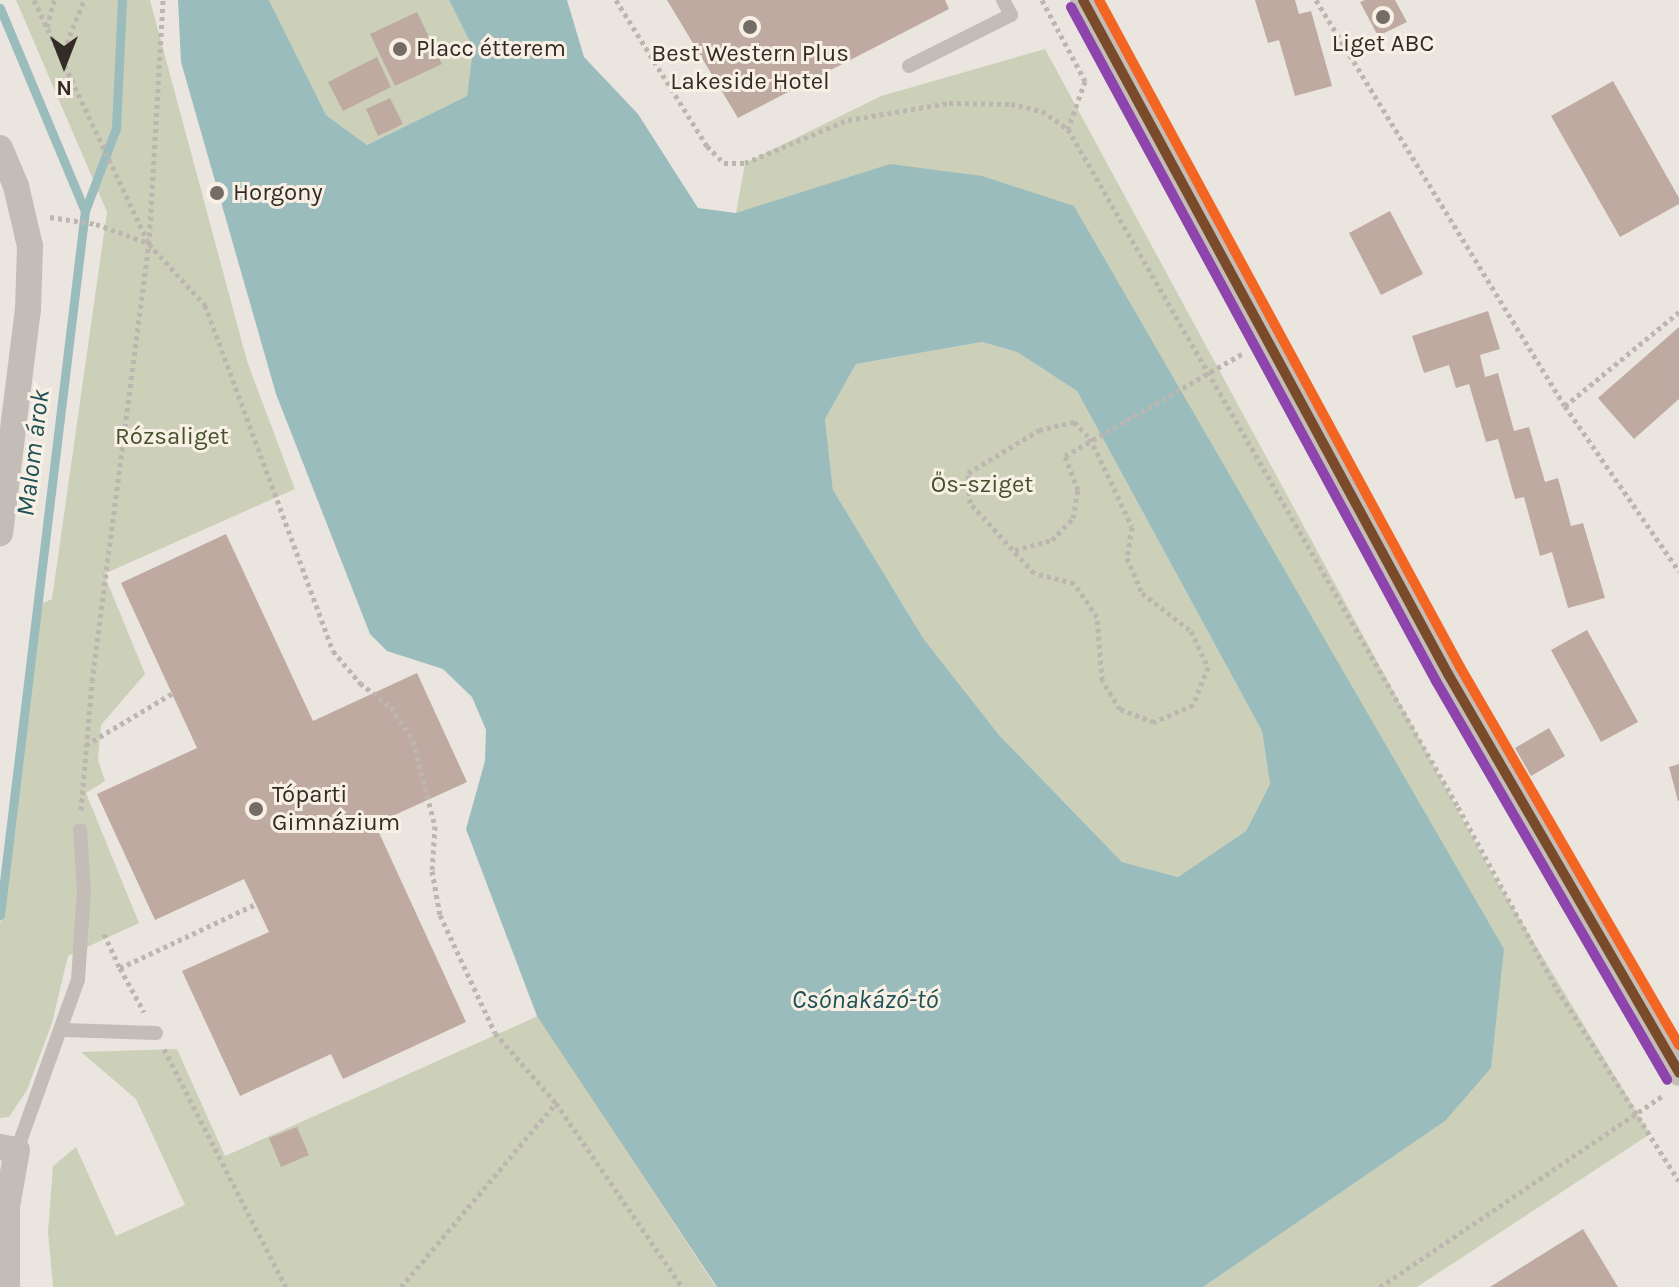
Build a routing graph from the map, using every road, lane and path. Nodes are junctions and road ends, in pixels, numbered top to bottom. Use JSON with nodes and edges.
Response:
{"nodes":[{"id":1,"x":34,"y":0,"type":"edge"},
{"id":2,"x":54,"y":0,"type":"edge"},
{"id":3,"x":84,"y":0,"type":"edge"},
{"id":4,"x":163,"y":0,"type":"edge"},
{"id":5,"x":616,"y":0,"type":"edge"},
{"id":6,"x":1003,"y":0,"type":"edge"},
{"id":7,"x":1042,"y":0,"type":"edge"},
{"id":8,"x":1083,"y":0,"type":"edge"},
{"id":9,"x":1316,"y":0,"type":"edge"},
{"id":10,"x":47,"y":28,"type":"junction"},
{"id":11,"x":60,"y":59,"type":"junction"},
{"id":12,"x":909,"y":66,"type":"dead end"},
{"id":13,"x":1068,"y":129,"type":"junction"},
{"id":14,"x":0,"y":148,"type":"edge"},
{"id":15,"x":70,"y":220,"type":"dead end"},
{"id":16,"x":149,"y":244,"type":"junction"},
{"id":17,"x":1679,"y":312,"type":"edge"},
{"id":18,"x":1267,"y":340,"type":"junction"},
{"id":19,"x":1204,"y":373,"type":"junction"},
{"id":20,"x":1565,"y":406,"type":"junction"},
{"id":21,"x":1090,"y":438,"type":"junction"},
{"id":22,"x":0,"y":533,"type":"edge"},
{"id":23,"x":1015,"y":550,"type":"junction"},
{"id":24,"x":1679,"y":571,"type":"edge"},
{"id":25,"x":173,"y":693,"type":"dead end"},
{"id":26,"x":85,"y":745,"type":"junction"},
{"id":27,"x":80,"y":830,"type":"joint"},
{"id":28,"x":84,"y":890,"type":"junction"},
{"id":29,"x":256,"y":904,"type":"dead end"},
{"id":30,"x":120,"y":968,"type":"junction"},
{"id":31,"x":64,"y":1030,"type":"junction"},
{"id":32,"x":156,"y":1033,"type":"junction"},
{"id":33,"x":1674,"y":1083,"type":"edge"},
{"id":34,"x":556,"y":1103,"type":"junction"},
{"id":35,"x":1638,"y":1113,"type":"junction"},
{"id":36,"x":8,"y":1149,"type":"edge"},
{"id":37,"x":1679,"y":1181,"type":"edge"},
{"id":38,"x":7,"y":1287,"type":"edge"},
{"id":39,"x":286,"y":1287,"type":"edge"},
{"id":40,"x":401,"y":1287,"type":"edge"},
{"id":41,"x":682,"y":1287,"type":"edge"},
{"id":42,"x":1380,"y":1287,"type":"edge"}],
"edges":[{"from":1,"to":10,"type":"path"},
{"from":2,"to":10,"type":"path"},
{"from":3,"to":11,"type":"path"},
{"from":4,"to":16,"type":"path"},
{"from":5,"to":13,"type":"path"},
{"from":6,"to":12,"type":"lane"},
{"from":7,"to":13,"type":"path"},
{"from":8,"to":18,"type":"street"},
{"from":9,"to":20,"type":"path"},
{"from":10,"to":11,"type":"path"},
{"from":11,"to":16,"type":"path"},
{"from":13,"to":19,"type":"path"},
{"from":14,"to":22,"type":"street"},
{"from":15,"to":16,"type":"path"},
{"from":16,"to":26,"type":"path"},
{"from":16,"to":34,"type":"path"},
{"from":17,"to":20,"type":"path"},
{"from":18,"to":19,"type":"path"},
{"from":18,"to":33,"type":"street"},
{"from":19,"to":21,"type":"path"},
{"from":19,"to":35,"type":"path"},
{"from":20,"to":24,"type":"path"},
{"from":21,"to":23,"type":"path"},
{"from":21,"to":23,"type":"path"},
{"from":21,"to":23,"type":"path"},
{"from":25,"to":26,"type":"path"},
{"from":26,"to":27,"type":"path"},
{"from":27,"to":28,"type":"lane"},
{"from":28,"to":30,"type":"path"},
{"from":28,"to":31,"type":"lane"},
{"from":29,"to":30,"type":"path"},
{"from":30,"to":32,"type":"path"},
{"from":31,"to":32,"type":"lane"},
{"from":31,"to":36,"type":"lane"},
{"from":32,"to":39,"type":"path"},
{"from":33,"to":35,"type":"path"},
{"from":34,"to":40,"type":"path"},
{"from":34,"to":41,"type":"path"},
{"from":35,"to":37,"type":"path"},
{"from":35,"to":42,"type":"path"},
{"from":36,"to":38,"type":"street"}]}
